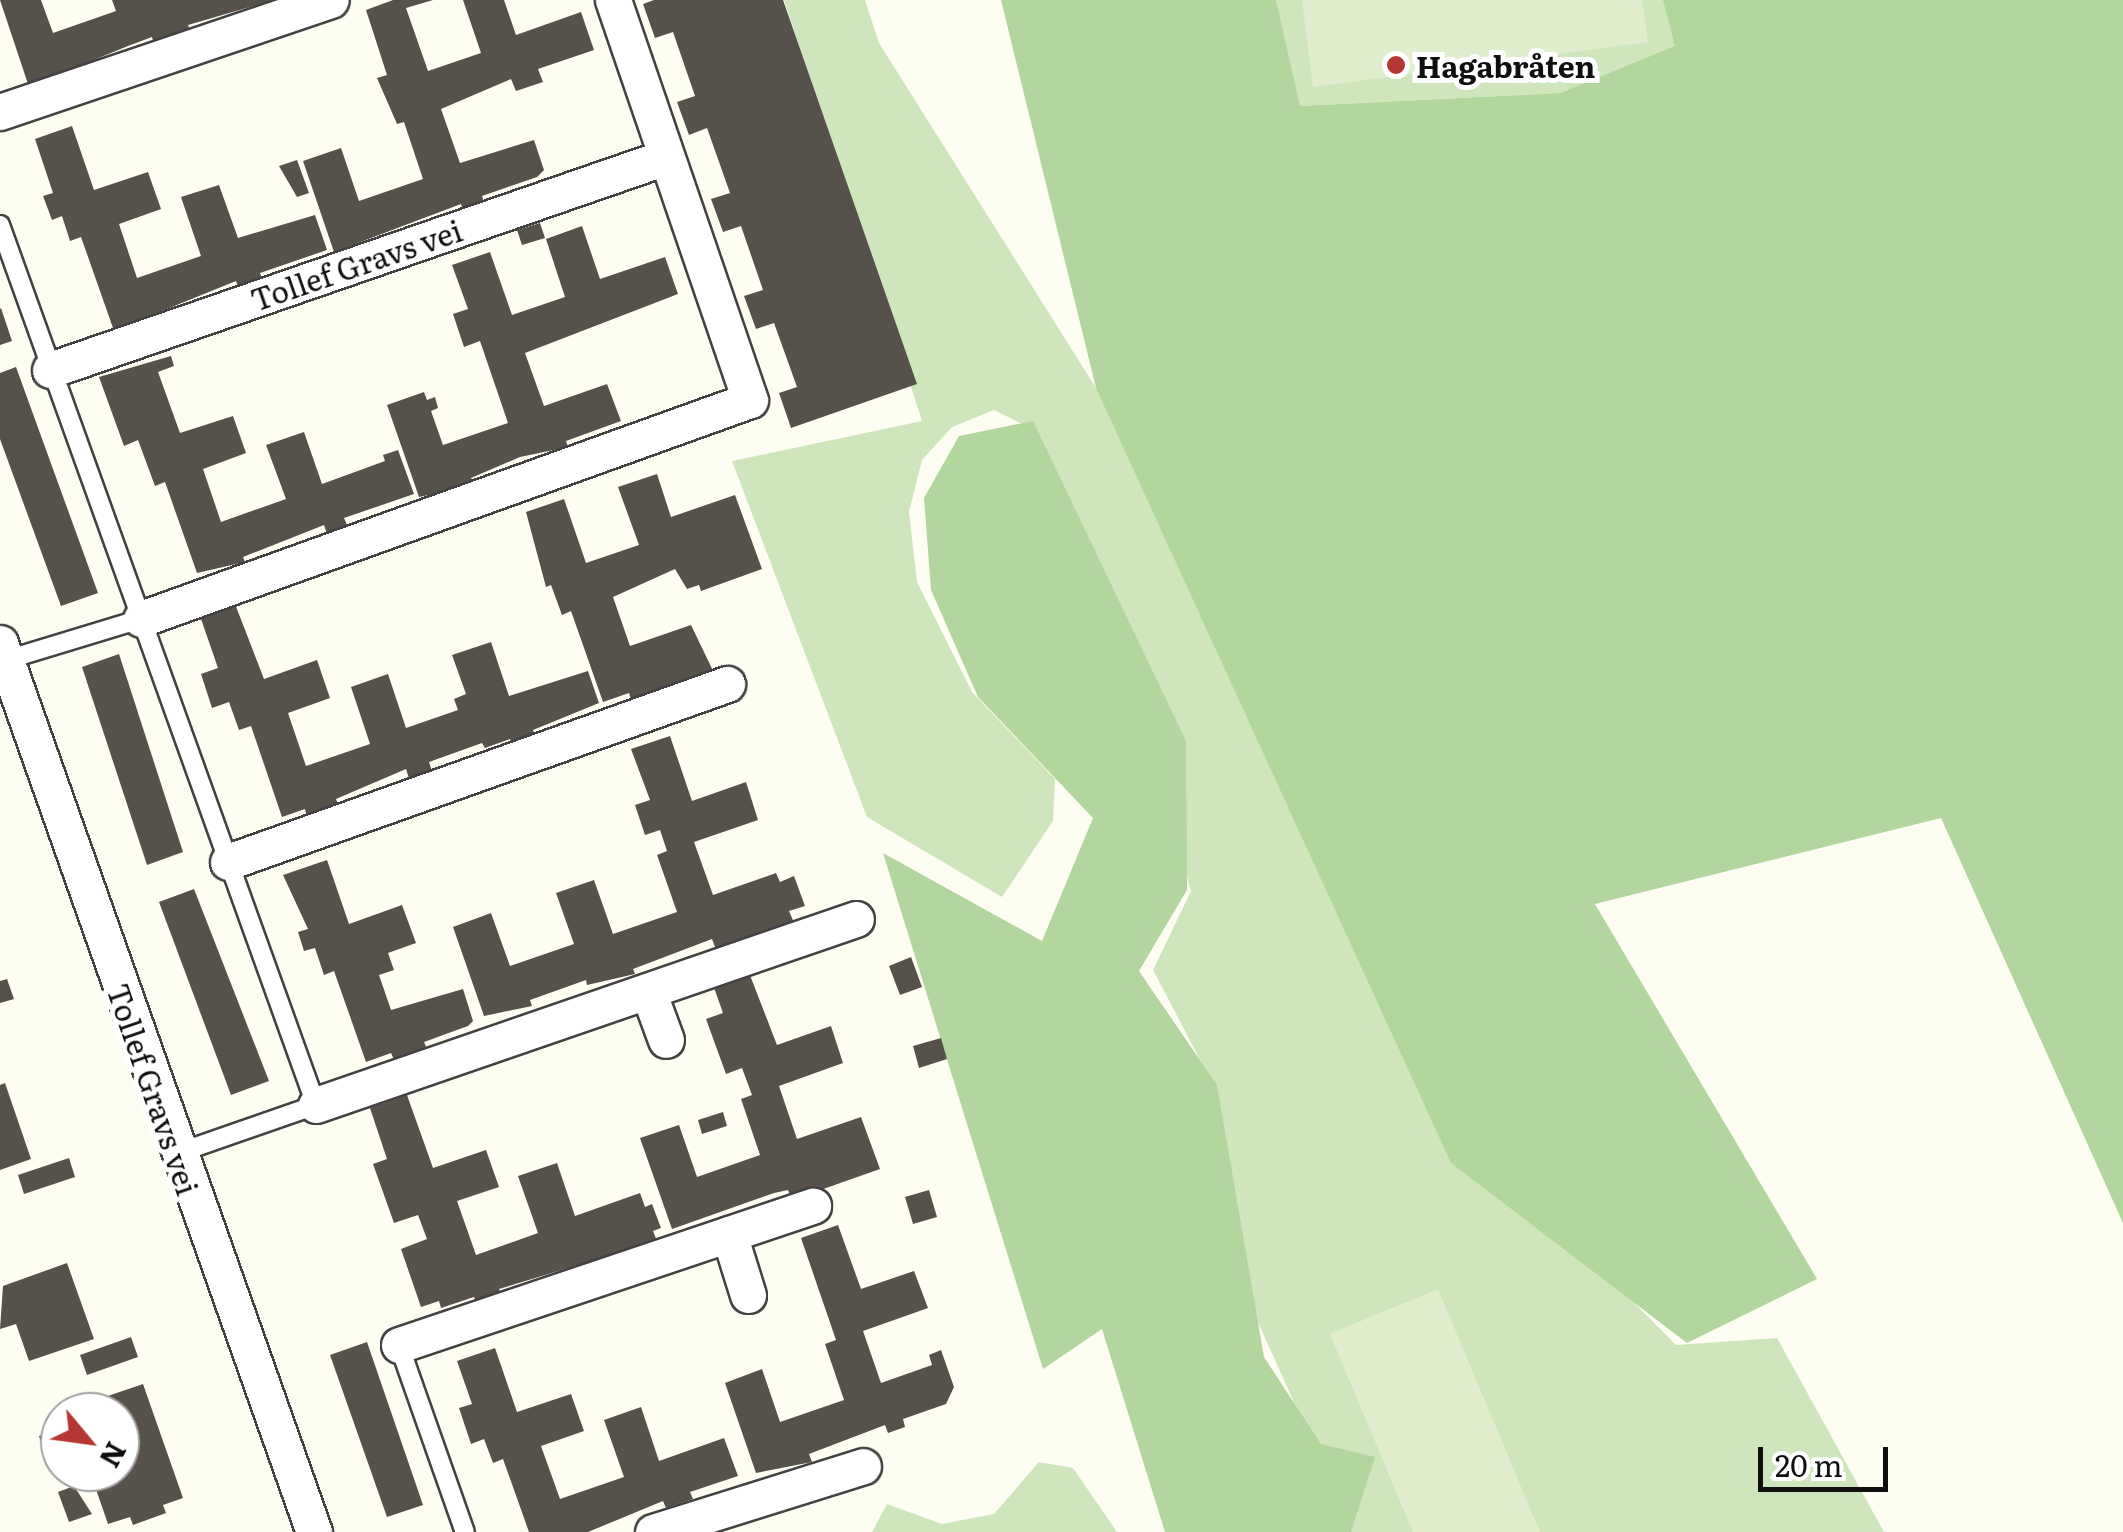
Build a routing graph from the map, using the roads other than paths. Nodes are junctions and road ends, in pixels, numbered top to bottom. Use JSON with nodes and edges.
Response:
{"nodes":[{"id":1,"x":330,"y":0,"type":"edge"},
{"id":2,"x":613,"y":0,"type":"edge"},
{"id":3,"x":0,"y":112,"type":"edge"},
{"id":4,"x":663,"y":158,"type":"junction"},
{"id":5,"x":0,"y":225,"type":"edge"},
{"id":6,"x":50,"y":370,"type":"junction"},
{"id":7,"x":141,"y":619,"type":"junction"},
{"id":8,"x":3,"y":652,"type":"edge"},
{"id":9,"x":727,"y":684,"type":"dead end"},
{"id":10,"x":228,"y":862,"type":"junction"},
{"id":11,"x":856,"y":919,"type":"dead end"},
{"id":12,"x":648,"y":991,"type":"junction"},
{"id":13,"x":666,"y":1040,"type":"dead end"},
{"id":14,"x":316,"y":1105,"type":"junction"},
{"id":15,"x":175,"y":1154,"type":"junction"},
{"id":16,"x":813,"y":1206,"type":"dead end"},
{"id":17,"x":729,"y":1234,"type":"junction"},
{"id":18,"x":748,"y":1295,"type":"dead end"},
{"id":19,"x":398,"y":1345,"type":"joint"},
{"id":20,"x":863,"y":1466,"type":"dead end"},
{"id":21,"x":314,"y":1532,"type":"edge"},
{"id":22,"x":465,"y":1532,"type":"edge"},
{"id":23,"x":652,"y":1532,"type":"edge"}],
"edges":[{"from":1,"to":3,"type":"street"},
{"from":2,"to":4,"type":"street"},
{"from":4,"to":6,"type":"street","name":"Tollef Gravs vei"},
{"from":4,"to":7,"type":"street"},
{"from":5,"to":6,"type":"lane"},
{"from":6,"to":7,"type":"lane"},
{"from":7,"to":8,"type":"lane"},
{"from":7,"to":10,"type":"lane"},
{"from":8,"to":15,"type":"street","name":"Tollef Gravs vei"},
{"from":9,"to":10,"type":"street"},
{"from":10,"to":14,"type":"lane"},
{"from":11,"to":12,"type":"street"},
{"from":12,"to":13,"type":"street"},
{"from":12,"to":14,"type":"street"},
{"from":14,"to":15,"type":"lane"},
{"from":15,"to":21,"type":"street","name":"Tollef Gravs vei"},
{"from":16,"to":17,"type":"street"},
{"from":17,"to":18,"type":"street"},
{"from":17,"to":19,"type":"street"},
{"from":19,"to":22,"type":"lane"},
{"from":20,"to":23,"type":"street"}]}
